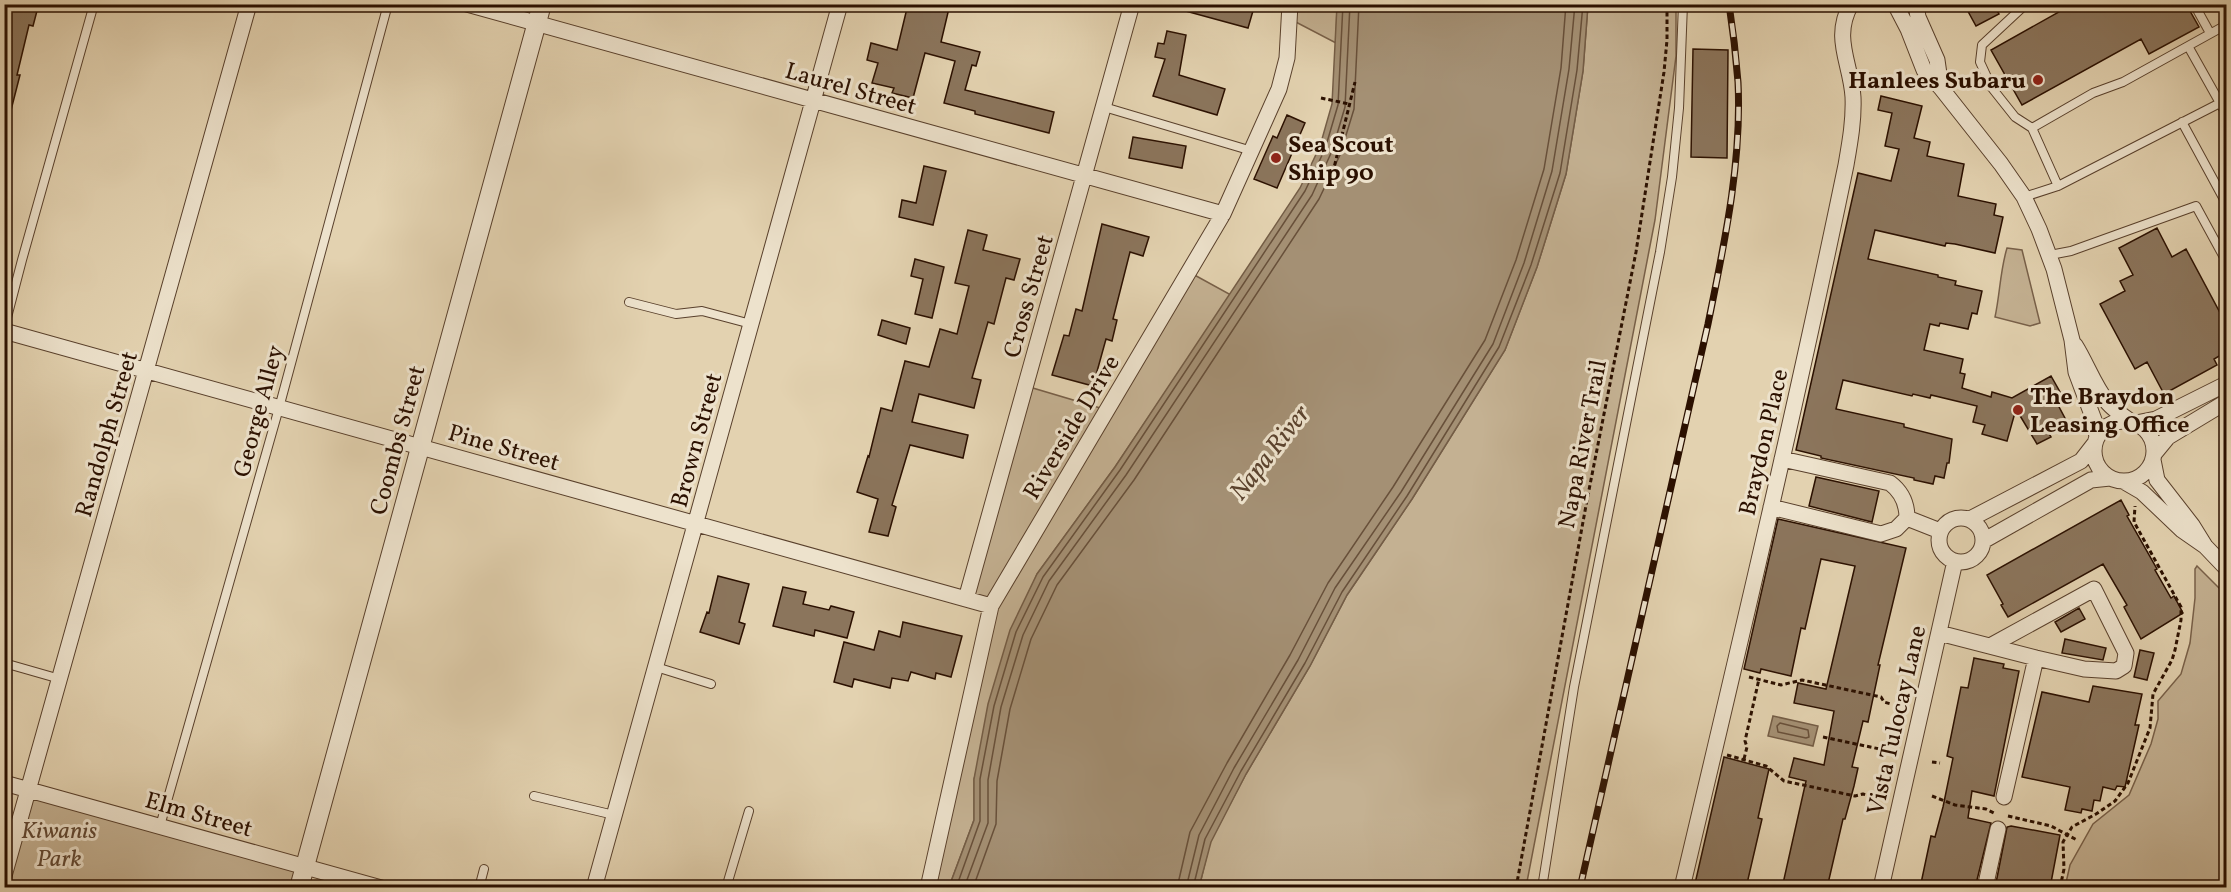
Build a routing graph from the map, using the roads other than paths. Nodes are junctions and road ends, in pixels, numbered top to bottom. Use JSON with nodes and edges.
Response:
{"nodes":[{"id":1,"x":94,"y":4,"type":"edge"},
{"id":2,"x":249,"y":4,"type":"edge"},
{"id":3,"x":388,"y":4,"type":"edge"},
{"id":4,"x":468,"y":4,"type":"edge"},
{"id":5,"x":542,"y":4,"type":"edge"},
{"id":6,"x":840,"y":4,"type":"edge"},
{"id":7,"x":1132,"y":4,"type":"edge"},
{"id":8,"x":1290,"y":4,"type":"edge"},
{"id":9,"x":1683,"y":4,"type":"edge"},
{"id":10,"x":1851,"y":4,"type":"edge"},
{"id":11,"x":1895,"y":4,"type":"edge"},
{"id":12,"x":1916,"y":4,"type":"edge"},
{"id":13,"x":2026,"y":4,"type":"edge"},
{"id":14,"x":2194,"y":4,"type":"edge"},
{"id":15,"x":537,"y":23,"type":"junction"},
{"id":16,"x":2226,"y":25,"type":"edge"},
{"id":17,"x":2210,"y":33,"type":"junction"},
{"id":18,"x":2188,"y":46,"type":"junction"},
{"id":19,"x":1941,"y":88,"type":"junction"},
{"id":20,"x":813,"y":100,"type":"junction"},
{"id":21,"x":2220,"y":103,"type":"junction"},
{"id":22,"x":1104,"y":107,"type":"junction"},
{"id":23,"x":2226,"y":114,"type":"edge"},
{"id":24,"x":2182,"y":122,"type":"junction"},
{"id":25,"x":2032,"y":128,"type":"junction"},
{"id":26,"x":1252,"y":152,"type":"junction"},
{"id":27,"x":1085,"y":176,"type":"junction"},
{"id":28,"x":2058,"y":186,"type":"junction"},
{"id":29,"x":2024,"y":197,"type":"junction"},
{"id":30,"x":2226,"y":203,"type":"edge"},
{"id":31,"x":1223,"y":214,"type":"junction"},
{"id":32,"x":2050,"y":255,"type":"junction"},
{"id":33,"x":2226,"y":261,"type":"edge"},
{"id":34,"x":629,"y":302,"type":"dead end"},
{"id":35,"x":752,"y":324,"type":"junction"},
{"id":36,"x":4,"y":330,"type":"edge"},
{"id":37,"x":2072,"y":340,"type":"junction"},
{"id":38,"x":147,"y":371,"type":"junction"},
{"id":39,"x":2226,"y":384,"type":"edge"},
{"id":40,"x":2226,"y":402,"type":"edge"},
{"id":41,"x":279,"y":408,"type":"junction"},
{"id":42,"x":2133,"y":422,"type":"junction"},
{"id":43,"x":2096,"y":440,"type":"junction"},
{"id":44,"x":420,"y":447,"type":"junction"},
{"id":45,"x":2153,"y":457,"type":"junction"},
{"id":46,"x":1782,"y":459,"type":"junction"},
{"id":47,"x":2116,"y":480,"type":"junction"},
{"id":48,"x":1771,"y":507,"type":"junction"},
{"id":49,"x":1907,"y":518,"type":"junction"},
{"id":50,"x":1970,"y":519,"type":"junction"},
{"id":51,"x":696,"y":524,"type":"junction"},
{"id":52,"x":1940,"y":531,"type":"junction"},
{"id":53,"x":1983,"y":541,"type":"junction"},
{"id":54,"x":2205,"y":546,"type":"junction"},
{"id":55,"x":1955,"y":561,"type":"junction"},
{"id":56,"x":2226,"y":568,"type":"edge"},
{"id":57,"x":966,"y":599,"type":"junction"},
{"id":58,"x":991,"y":606,"type":"junction"},
{"id":59,"x":1939,"y":633,"type":"junction"},
{"id":60,"x":1990,"y":646,"type":"junction"},
{"id":61,"x":2036,"y":658,"type":"junction"},
{"id":62,"x":4,"y":663,"type":"edge"},
{"id":63,"x":656,"y":667,"type":"junction"},
{"id":64,"x":60,"y":679,"type":"junction"},
{"id":65,"x":711,"y":684,"type":"dead end"},
{"id":66,"x":4,"y":783,"type":"edge"},
{"id":67,"x":28,"y":790,"type":"junction"},
{"id":68,"x":534,"y":796,"type":"dead end"},
{"id":69,"x":2004,"y":797,"type":"dead end"},
{"id":70,"x":749,"y":811,"type":"dead end"},
{"id":71,"x":614,"y":815,"type":"junction"},
{"id":72,"x":160,"y":826,"type":"junction"},
{"id":73,"x":1998,"y":829,"type":"dead end"},
{"id":74,"x":304,"y":867,"type":"junction"},
{"id":75,"x":484,"y":869,"type":"dead end"},
{"id":76,"x":4,"y":876,"type":"edge"},
{"id":77,"x":299,"y":888,"type":"edge"},
{"id":78,"x":381,"y":888,"type":"edge"},
{"id":79,"x":479,"y":888,"type":"edge"},
{"id":80,"x":594,"y":888,"type":"edge"},
{"id":81,"x":726,"y":888,"type":"edge"},
{"id":82,"x":928,"y":888,"type":"edge"},
{"id":83,"x":1542,"y":888,"type":"edge"},
{"id":84,"x":1682,"y":888,"type":"edge"},
{"id":85,"x":1881,"y":888,"type":"edge"},
{"id":86,"x":1985,"y":888,"type":"edge"}],
"edges":[{"from":1,"to":36,"type":"lane"},
{"from":2,"to":38,"type":"street","name":"Randolph Street"},
{"from":3,"to":41,"type":"lane","name":"George Alley"},
{"from":4,"to":15,"type":"street","name":"Laurel Street"},
{"from":5,"to":15,"type":"street","name":"Coombs Street"},
{"from":6,"to":20,"type":"street","name":"Brown Street"},
{"from":7,"to":22,"type":"street","name":"Cross Street"},
{"from":8,"to":26,"type":"street","name":"Riverside Drive"},
{"from":9,"to":83,"type":"lane"},
{"from":10,"to":46,"type":"street","name":"Braydon Place"},
{"from":11,"to":19,"type":"street"},
{"from":12,"to":19,"type":"street"},
{"from":13,"to":25,"type":"lane"},
{"from":14,"to":17,"type":"lane"},
{"from":15,"to":20,"type":"street","name":"Laurel Street"},
{"from":15,"to":44,"type":"street","name":"Coombs Street"},
{"from":16,"to":17,"type":"lane"},
{"from":17,"to":18,"type":"lane"},
{"from":18,"to":21,"type":"lane"},
{"from":18,"to":25,"type":"lane"},
{"from":19,"to":29,"type":"street"},
{"from":20,"to":27,"type":"street","name":"Laurel Street"},
{"from":20,"to":35,"type":"street","name":"Brown Street"},
{"from":21,"to":23,"type":"lane"},
{"from":21,"to":24,"type":"lane"},
{"from":22,"to":26,"type":"lane"},
{"from":22,"to":27,"type":"street","name":"Cross Street"},
{"from":24,"to":28,"type":"lane"},
{"from":24,"to":30,"type":"lane"},
{"from":25,"to":28,"type":"lane"},
{"from":26,"to":31,"type":"street","name":"Riverside Drive"},
{"from":27,"to":31,"type":"street","name":"Laurel Street"},
{"from":27,"to":57,"type":"street","name":"Cross Street"},
{"from":28,"to":29,"type":"lane"},
{"from":29,"to":32,"type":"street"},
{"from":31,"to":58,"type":"street","name":"Riverside Drive"},
{"from":32,"to":33,"type":"lane"},
{"from":32,"to":37,"type":"street"},
{"from":34,"to":35,"type":"lane"},
{"from":35,"to":51,"type":"street","name":"Brown Street"},
{"from":36,"to":38,"type":"street","name":"Pine Street"},
{"from":37,"to":42,"type":"street"},
{"from":37,"to":43,"type":"street"},
{"from":38,"to":41,"type":"street","name":"Pine Street"},
{"from":38,"to":64,"type":"street","name":"Randolph Street"},
{"from":39,"to":42,"type":"street"},
{"from":40,"to":45,"type":"street"},
{"from":41,"to":44,"type":"street","name":"Pine Street"},
{"from":41,"to":72,"type":"lane","name":"George Alley"},
{"from":42,"to":43,"type":"street"},
{"from":42,"to":45,"type":"street"},
{"from":43,"to":47,"type":"street"},
{"from":43,"to":50,"type":"street"},
{"from":44,"to":51,"type":"street","name":"Pine Street"},
{"from":44,"to":74,"type":"street","name":"Coombs Street"},
{"from":45,"to":47,"type":"street"},
{"from":45,"to":54,"type":"street"},
{"from":46,"to":48,"type":"street","name":"Braydon Place"},
{"from":46,"to":49,"type":"street"},
{"from":47,"to":53,"type":"street"},
{"from":47,"to":54,"type":"street"},
{"from":48,"to":49,"type":"street"},
{"from":48,"to":84,"type":"street","name":"Braydon Place"},
{"from":49,"to":52,"type":"street"},
{"from":50,"to":52,"type":"street"},
{"from":50,"to":53,"type":"street"},
{"from":51,"to":57,"type":"street","name":"Pine Street"},
{"from":51,"to":63,"type":"street","name":"Brown Street"},
{"from":52,"to":55,"type":"street"},
{"from":53,"to":55,"type":"street"},
{"from":54,"to":56,"type":"street"},
{"from":55,"to":59,"type":"street","name":"Vista Tulocay Lane"},
{"from":57,"to":58,"type":"street","name":"Pine Street"},
{"from":58,"to":82,"type":"street","name":"Riverside Drive"},
{"from":59,"to":60,"type":"street"},
{"from":59,"to":85,"type":"street","name":"Vista Tulocay Lane"},
{"from":60,"to":61,"type":"street"},
{"from":60,"to":61,"type":"street"},
{"from":61,"to":69,"type":"street"},
{"from":62,"to":64,"type":"lane"},
{"from":63,"to":65,"type":"lane"},
{"from":63,"to":71,"type":"street","name":"Brown Street"},
{"from":64,"to":67,"type":"street","name":"Randolph Street"},
{"from":66,"to":67,"type":"street","name":"Elm Street"},
{"from":67,"to":72,"type":"street","name":"Elm Street"},
{"from":67,"to":76,"type":"street","name":"Randolph Street"},
{"from":68,"to":71,"type":"lane"},
{"from":70,"to":81,"type":"lane"},
{"from":71,"to":80,"type":"street","name":"Brown Street"},
{"from":72,"to":74,"type":"street","name":"Elm Street"},
{"from":73,"to":86,"type":"street"},
{"from":74,"to":77,"type":"street","name":"Coombs Street"},
{"from":74,"to":78,"type":"street","name":"Elm Street"},
{"from":75,"to":79,"type":"lane"}]}
